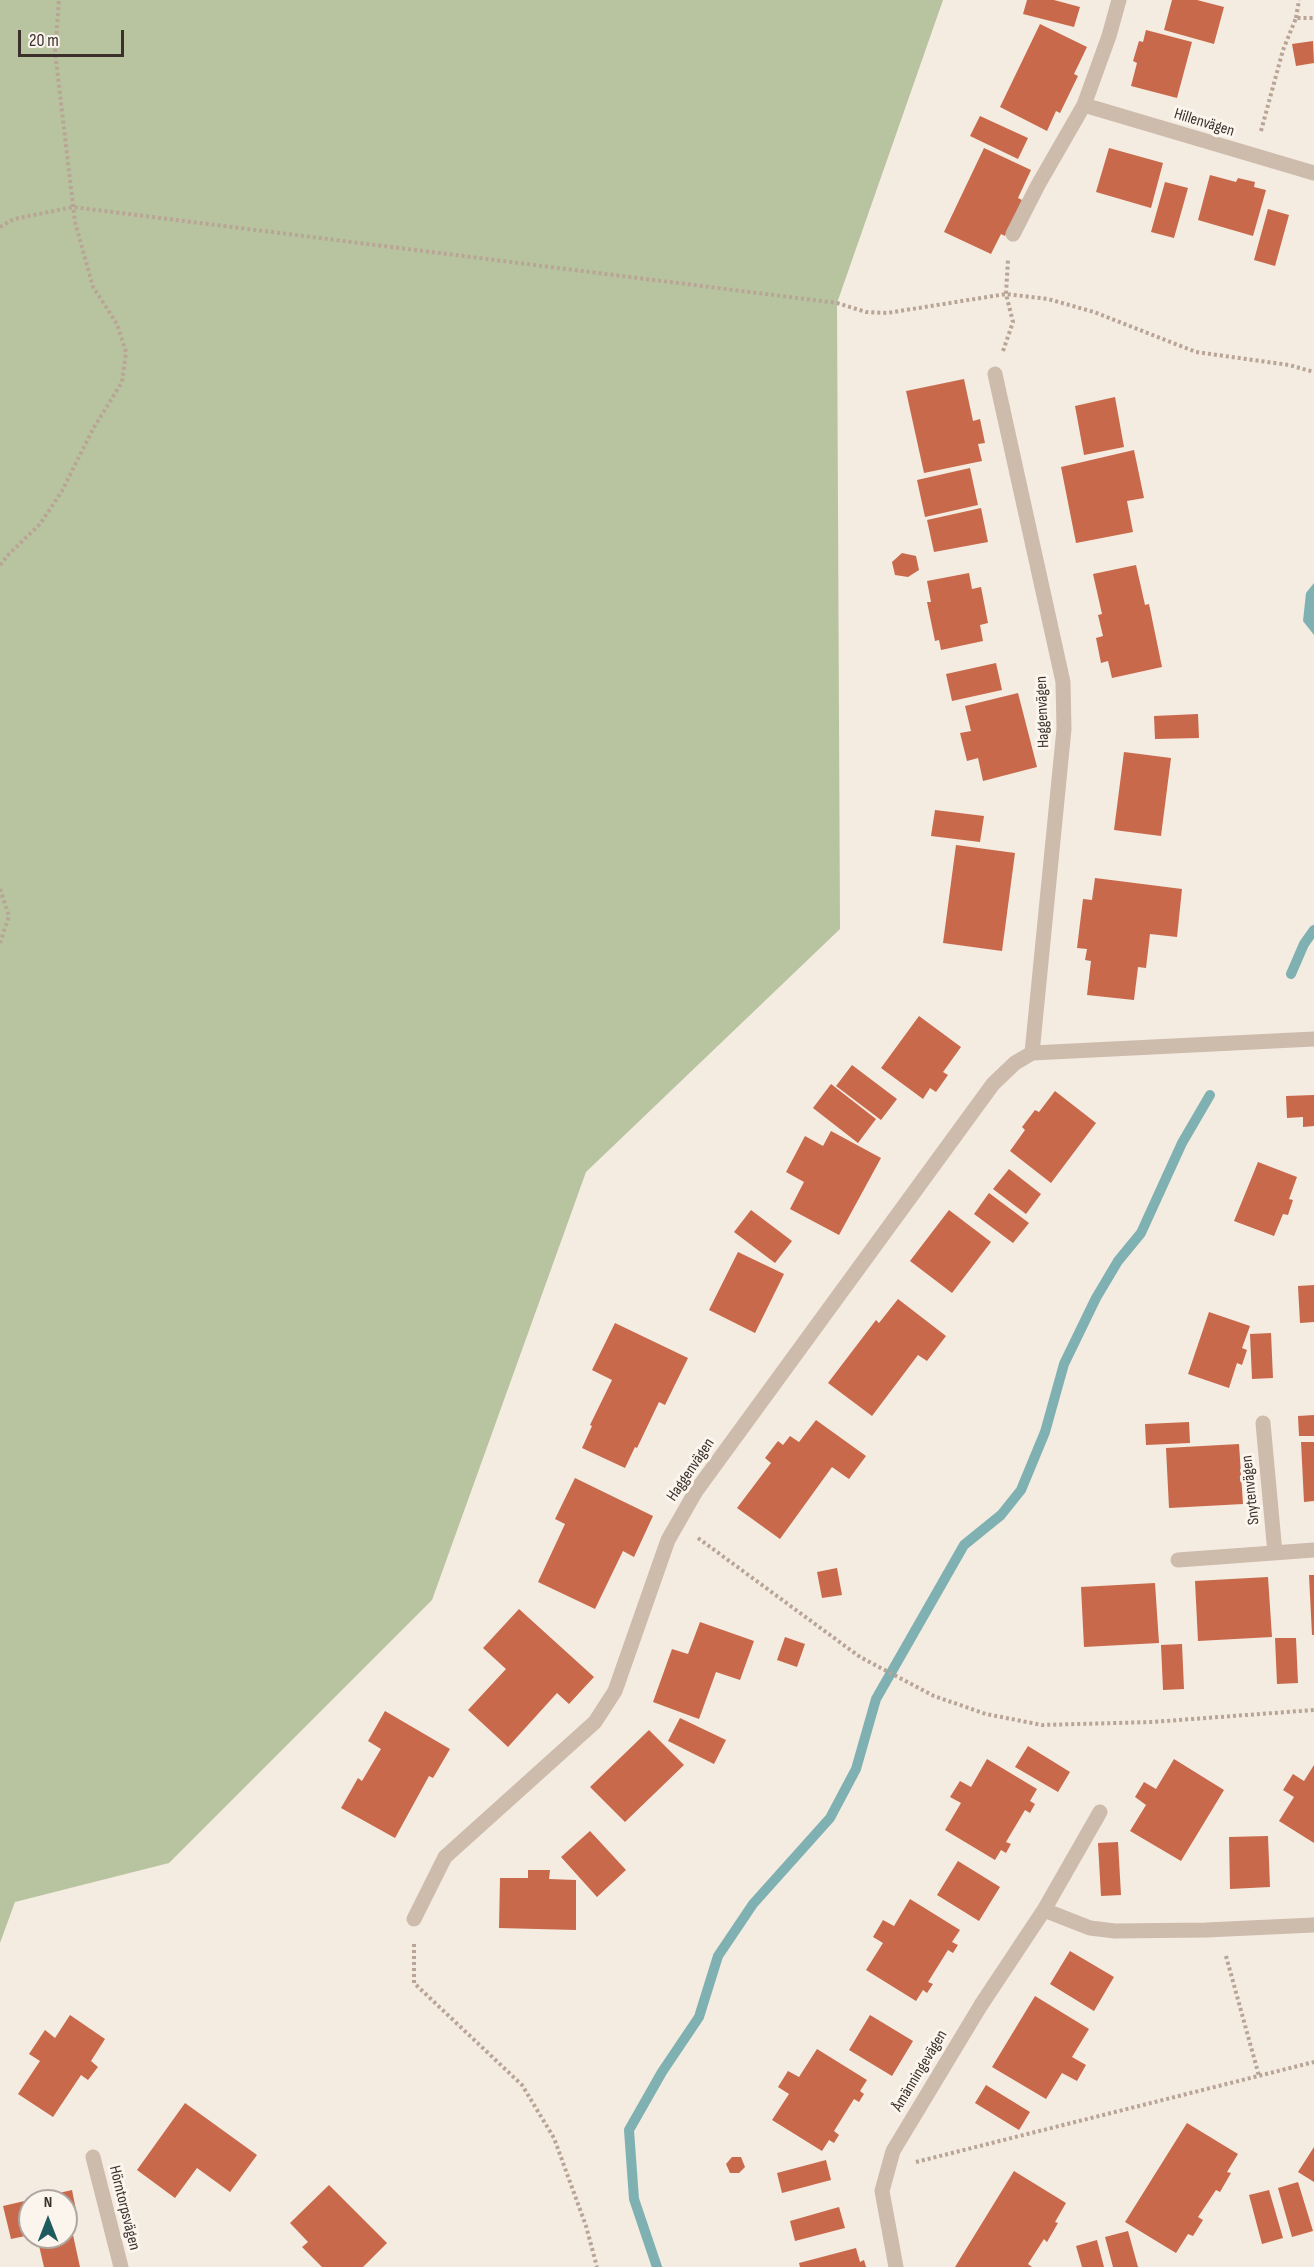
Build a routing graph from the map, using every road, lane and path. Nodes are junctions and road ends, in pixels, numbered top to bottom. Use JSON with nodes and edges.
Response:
{"nodes":[{"id":1,"x":59,"y":0,"type":"edge"},
{"id":2,"x":1119,"y":0,"type":"edge"},
{"id":3,"x":1299,"y":0,"type":"edge"},
{"id":4,"x":1296,"y":18,"type":"junction"},
{"id":5,"x":1314,"y":18,"type":"edge"},
{"id":6,"x":1084,"y":105,"type":"junction"},
{"id":7,"x":1255,"y":157,"type":"junction"},
{"id":8,"x":1314,"y":173,"type":"edge"},
{"id":9,"x":73,"y":207,"type":"junction"},
{"id":10,"x":0,"y":227,"type":"edge"},
{"id":11,"x":1013,"y":234,"type":"joint"},
{"id":12,"x":1006,"y":294,"type":"junction"},
{"id":13,"x":1314,"y":372,"type":"edge"},
{"id":14,"x":995,"y":374,"type":"joint"},
{"id":15,"x":0,"y":565,"type":"edge"},
{"id":16,"x":0,"y":889,"type":"edge"},
{"id":17,"x":0,"y":943,"type":"edge"},
{"id":18,"x":1314,"y":1039,"type":"edge"},
{"id":19,"x":1032,"y":1053,"type":"junction"},
{"id":20,"x":1263,"y":1423,"type":"dead end"},
{"id":21,"x":677,"y":1525,"type":"junction"},
{"id":22,"x":1314,"y":1550,"type":"edge"},
{"id":23,"x":1275,"y":1553,"type":"junction"},
{"id":24,"x":1178,"y":1560,"type":"dead end"},
{"id":25,"x":1314,"y":1710,"type":"edge"},
{"id":26,"x":1100,"y":1812,"type":"dead end"},
{"id":27,"x":1044,"y":1910,"type":"junction"},
{"id":28,"x":414,"y":1919,"type":"joint"},
{"id":29,"x":1314,"y":1924,"type":"edge"},
{"id":30,"x":1218,"y":1929,"type":"junction"},
{"id":31,"x":1314,"y":2062,"type":"edge"},
{"id":32,"x":1259,"y":2076,"type":"junction"},
{"id":33,"x":93,"y":2157,"type":"dead end"},
{"id":34,"x":886,"y":2170,"type":"junction"},
{"id":35,"x":121,"y":2267,"type":"edge"},
{"id":36,"x":597,"y":2267,"type":"edge"},
{"id":37,"x":896,"y":2267,"type":"edge"}],
"edges":[{"from":1,"to":9,"type":"path"},
{"from":2,"to":6,"type":"street"},
{"from":3,"to":4,"type":"path"},
{"from":4,"to":5,"type":"path"},
{"from":4,"to":7,"type":"path"},
{"from":6,"to":7,"type":"street","name":"Hillenvägen"},
{"from":6,"to":11,"type":"street"},
{"from":7,"to":8,"type":"street","name":"Hillenvägen"},
{"from":9,"to":10,"type":"path"},
{"from":9,"to":12,"type":"path"},
{"from":9,"to":15,"type":"path"},
{"from":11,"to":12,"type":"path"},
{"from":12,"to":13,"type":"path"},
{"from":12,"to":14,"type":"path"},
{"from":14,"to":19,"type":"street","name":"Haggenvägen"},
{"from":16,"to":17,"type":"path"},
{"from":18,"to":19,"type":"street"},
{"from":19,"to":21,"type":"street","name":"Haggenvägen"},
{"from":20,"to":23,"type":"street","name":"Snytenvägen"},
{"from":21,"to":25,"type":"path"},
{"from":21,"to":28,"type":"street","name":"Haggenvägen"},
{"from":22,"to":23,"type":"street"},
{"from":23,"to":24,"type":"street"},
{"from":26,"to":27,"type":"street","name":"Åmänningevägen"},
{"from":27,"to":30,"type":"street"},
{"from":27,"to":34,"type":"street","name":"Åmänningevägen"},
{"from":28,"to":36,"type":"path"},
{"from":29,"to":30,"type":"street"},
{"from":30,"to":32,"type":"path"},
{"from":31,"to":32,"type":"path"},
{"from":32,"to":34,"type":"path"},
{"from":33,"to":35,"type":"street","name":"Hörntorpsvägen"},
{"from":34,"to":37,"type":"street","name":"Åmänningevägen"}]}
